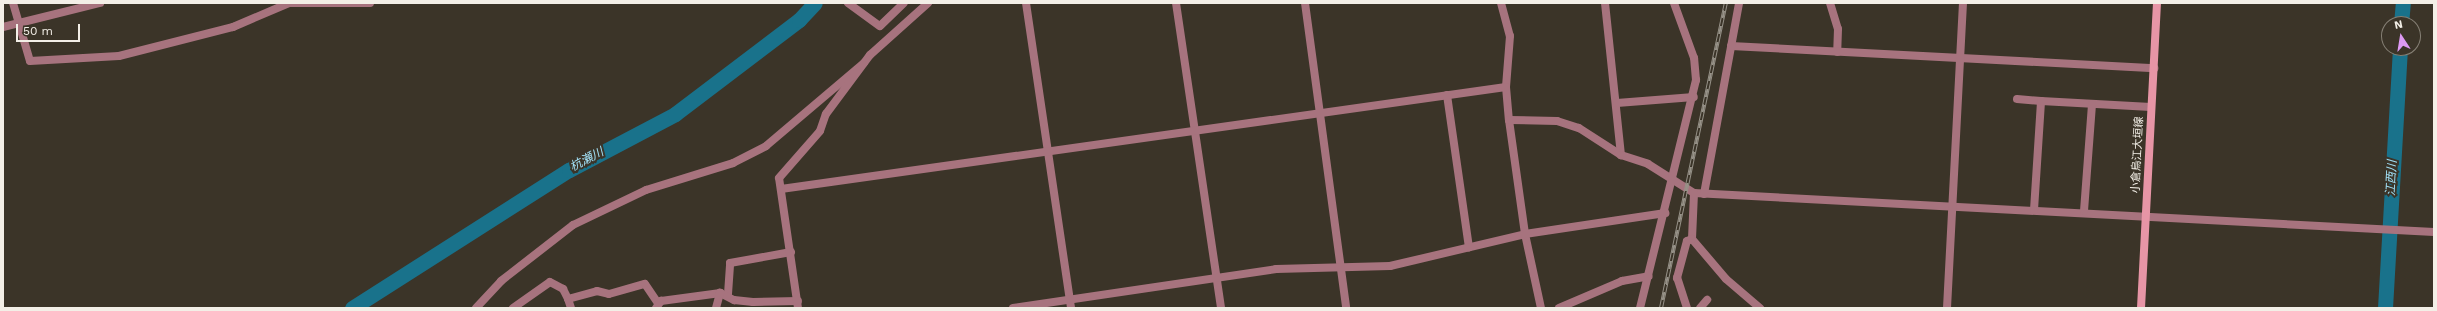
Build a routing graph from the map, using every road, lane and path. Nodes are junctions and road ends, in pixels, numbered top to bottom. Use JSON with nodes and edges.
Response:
{"nodes":[{"id":1,"x":13,"y":3,"type":"edge"},
{"id":2,"x":100,"y":3,"type":"edge"},
{"id":3,"x":289,"y":3,"type":"edge"},
{"id":4,"x":370,"y":3,"type":"edge"},
{"id":5,"x":848,"y":3,"type":"edge"},
{"id":6,"x":904,"y":3,"type":"edge"},
{"id":7,"x":928,"y":3,"type":"edge"},
{"id":8,"x":1026,"y":3,"type":"edge"},
{"id":9,"x":1176,"y":3,"type":"edge"},
{"id":10,"x":1305,"y":3,"type":"edge"},
{"id":11,"x":1501,"y":3,"type":"edge"},
{"id":12,"x":1605,"y":3,"type":"edge"},
{"id":13,"x":1674,"y":3,"type":"edge"},
{"id":14,"x":1739,"y":3,"type":"edge"},
{"id":15,"x":1830,"y":3,"type":"edge"},
{"id":16,"x":1963,"y":3,"type":"edge"},
{"id":17,"x":2157,"y":3,"type":"edge"},
{"id":18,"x":18,"y":23,"type":"junction"},
{"id":19,"x":3,"y":26,"type":"edge"},
{"id":20,"x":1731,"y":46,"type":"junction"},
{"id":21,"x":1837,"y":52,"type":"junction"},
{"id":22,"x":1960,"y":58,"type":"junction"},
{"id":23,"x":864,"y":63,"type":"junction"},
{"id":24,"x":2154,"y":68,"type":"junction"},
{"id":25,"x":1506,"y":87,"type":"junction"},
{"id":26,"x":1447,"y":95,"type":"junction"},
{"id":27,"x":1694,"y":97,"type":"junction"},
{"id":28,"x":2017,"y":100,"type":"dead end"},
{"id":29,"x":2041,"y":101,"type":"junction"},
{"id":30,"x":1617,"y":103,"type":"junction"},
{"id":31,"x":2092,"y":104,"type":"junction"},
{"id":32,"x":2152,"y":107,"type":"junction"},
{"id":33,"x":1320,"y":112,"type":"junction"},
{"id":34,"x":1509,"y":120,"type":"junction"},
{"id":35,"x":1194,"y":130,"type":"junction"},
{"id":36,"x":1047,"y":151,"type":"junction"},
{"id":37,"x":1620,"y":155,"type":"junction"},
{"id":38,"x":1673,"y":181,"type":"junction"},
{"id":39,"x":781,"y":189,"type":"junction"},
{"id":40,"x":1694,"y":193,"type":"junction"},
{"id":41,"x":1704,"y":194,"type":"junction"},
{"id":42,"x":1953,"y":207,"type":"junction"},
{"id":43,"x":2034,"y":210,"type":"junction"},
{"id":44,"x":2084,"y":211,"type":"junction"},
{"id":45,"x":1665,"y":213,"type":"junction"},
{"id":46,"x":2146,"y":215,"type":"junction"},
{"id":47,"x":2434,"y":232,"type":"edge"},
{"id":48,"x":1525,"y":234,"type":"junction"},
{"id":49,"x":1692,"y":239,"type":"junction"},
{"id":50,"x":1469,"y":247,"type":"junction"},
{"id":51,"x":791,"y":252,"type":"junction"},
{"id":52,"x":1342,"y":266,"type":"junction"},
{"id":53,"x":1649,"y":276,"type":"junction"},
{"id":54,"x":1216,"y":277,"type":"junction"},
{"id":55,"x":724,"y":293,"type":"junction"},
{"id":56,"x":568,"y":298,"type":"junction"},
{"id":57,"x":1707,"y":300,"type":"dead end"},
{"id":58,"x":1071,"y":304,"type":"edge"},
{"id":59,"x":798,"y":305,"type":"edge"},
{"id":60,"x":657,"y":306,"type":"edge"},
{"id":61,"x":476,"y":308,"type":"edge"},
{"id":62,"x":513,"y":308,"type":"edge"},
{"id":63,"x":571,"y":308,"type":"edge"},
{"id":64,"x":716,"y":308,"type":"edge"},
{"id":65,"x":1013,"y":308,"type":"edge"},
{"id":66,"x":1221,"y":308,"type":"edge"},
{"id":67,"x":1346,"y":308,"type":"edge"},
{"id":68,"x":1541,"y":308,"type":"edge"},
{"id":69,"x":1559,"y":308,"type":"edge"},
{"id":70,"x":1640,"y":308,"type":"edge"},
{"id":71,"x":1687,"y":308,"type":"edge"},
{"id":72,"x":1700,"y":308,"type":"edge"},
{"id":73,"x":1760,"y":308,"type":"edge"},
{"id":74,"x":1947,"y":308,"type":"edge"},
{"id":75,"x":2141,"y":308,"type":"edge"}],
"edges":[{"from":1,"to":18,"type":"street"},
{"from":2,"to":18,"type":"street"},
{"from":3,"to":4,"type":"street"},
{"from":3,"to":18,"type":"street"},
{"from":5,"to":6,"type":"street"},
{"from":7,"to":23,"type":"street"},
{"from":8,"to":36,"type":"street"},
{"from":9,"to":35,"type":"street"},
{"from":10,"to":33,"type":"street"},
{"from":11,"to":25,"type":"street"},
{"from":12,"to":30,"type":"street"},
{"from":13,"to":27,"type":"street"},
{"from":14,"to":20,"type":"street"},
{"from":15,"to":21,"type":"street"},
{"from":16,"to":22,"type":"street"},
{"from":17,"to":24,"type":"main road","name":"小倉烏江大垣線"},
{"from":18,"to":19,"type":"street"},
{"from":20,"to":21,"type":"street"},
{"from":20,"to":41,"type":"street"},
{"from":21,"to":22,"type":"street"},
{"from":22,"to":24,"type":"street"},
{"from":22,"to":42,"type":"street"},
{"from":23,"to":39,"type":"street"},
{"from":23,"to":61,"type":"street"},
{"from":24,"to":32,"type":"main road","name":"小倉烏江大垣線"},
{"from":25,"to":26,"type":"street"},
{"from":25,"to":34,"type":"street"},
{"from":26,"to":33,"type":"street"},
{"from":26,"to":50,"type":"street"},
{"from":27,"to":30,"type":"street"},
{"from":27,"to":38,"type":"street"},
{"from":28,"to":29,"type":"street"},
{"from":29,"to":31,"type":"street"},
{"from":29,"to":43,"type":"street"},
{"from":30,"to":37,"type":"street"},
{"from":31,"to":32,"type":"street"},
{"from":31,"to":44,"type":"street"},
{"from":32,"to":46,"type":"main road","name":"小倉烏江大垣線"},
{"from":33,"to":35,"type":"street"},
{"from":33,"to":52,"type":"street"},
{"from":34,"to":37,"type":"street"},
{"from":34,"to":48,"type":"street"},
{"from":35,"to":36,"type":"street"},
{"from":35,"to":54,"type":"street"},
{"from":36,"to":39,"type":"street"},
{"from":36,"to":58,"type":"street"},
{"from":37,"to":38,"type":"street"},
{"from":38,"to":40,"type":"street"},
{"from":38,"to":45,"type":"street"},
{"from":39,"to":51,"type":"street"},
{"from":40,"to":41,"type":"street"},
{"from":40,"to":49,"type":"street"},
{"from":41,"to":42,"type":"street"},
{"from":42,"to":43,"type":"street"},
{"from":42,"to":74,"type":"street"},
{"from":43,"to":44,"type":"street"},
{"from":44,"to":46,"type":"street"},
{"from":45,"to":48,"type":"street"},
{"from":45,"to":53,"type":"street"},
{"from":46,"to":47,"type":"street"},
{"from":46,"to":75,"type":"main road","name":"小倉烏江大垣線"},
{"from":48,"to":50,"type":"street"},
{"from":48,"to":68,"type":"street"},
{"from":49,"to":71,"type":"street"},
{"from":49,"to":73,"type":"street"},
{"from":50,"to":52,"type":"street"},
{"from":51,"to":55,"type":"street"},
{"from":51,"to":59,"type":"street"},
{"from":52,"to":54,"type":"street"},
{"from":52,"to":67,"type":"street"},
{"from":53,"to":69,"type":"street"},
{"from":53,"to":70,"type":"street"},
{"from":54,"to":58,"type":"street"},
{"from":54,"to":66,"type":"street"},
{"from":55,"to":59,"type":"street"},
{"from":55,"to":60,"type":"street"},
{"from":55,"to":64,"type":"street"},
{"from":56,"to":60,"type":"street"},
{"from":56,"to":62,"type":"street"},
{"from":56,"to":63,"type":"street"},
{"from":57,"to":72,"type":"street"},
{"from":58,"to":65,"type":"street"}]}
